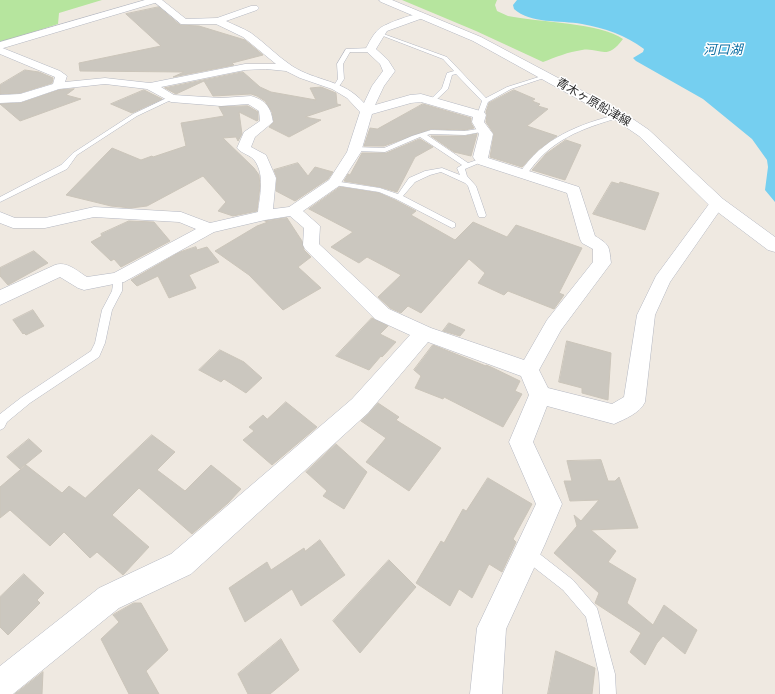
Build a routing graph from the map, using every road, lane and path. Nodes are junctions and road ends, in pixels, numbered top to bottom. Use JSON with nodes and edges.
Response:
{"nodes":[{"id":1,"x":156,"y":0,"type":"edge"},
{"id":2,"x":384,"y":0,"type":"edge"},
{"id":3,"x":254,"y":8,"type":"dead end"},
{"id":4,"x":420,"y":16,"type":"junction"},
{"id":5,"x":218,"y":21,"type":"junction"},
{"id":6,"x":380,"y":33,"type":"junction"},
{"id":7,"x":0,"y":46,"type":"edge"},
{"id":8,"x":0,"y":50,"type":"edge"},
{"id":9,"x":370,"y":50,"type":"junction"},
{"id":10,"x":288,"y":68,"type":"junction"},
{"id":11,"x":456,"y":72,"type":"junction"},
{"id":12,"x":547,"y":76,"type":"junction"},
{"id":13,"x":58,"y":86,"type":"junction"},
{"id":14,"x":150,"y":86,"type":"junction"},
{"id":15,"x":336,"y":87,"type":"junction"},
{"id":16,"x":171,"y":98,"type":"junction"},
{"id":17,"x":0,"y":99,"type":"edge"},
{"id":18,"x":433,"y":100,"type":"junction"},
{"id":19,"x":366,"y":112,"type":"junction"},
{"id":20,"x":483,"y":116,"type":"junction"},
{"id":21,"x":619,"y":116,"type":"junction"},
{"id":22,"x":421,"y":135,"type":"junction"},
{"id":23,"x":355,"y":149,"type":"junction"},
{"id":24,"x":475,"y":163,"type":"junction"},
{"id":25,"x":523,"y":174,"type":"junction"},
{"id":26,"x":468,"y":181,"type":"junction"},
{"id":27,"x":334,"y":183,"type":"junction"},
{"id":28,"x":399,"y":197,"type":"junction"},
{"id":29,"x":0,"y":200,"type":"edge"},
{"id":30,"x":717,"y":203,"type":"junction"},
{"id":31,"x":293,"y":211,"type":"junction"},
{"id":32,"x":265,"y":215,"type":"junction"},
{"id":33,"x":482,"y":215,"type":"dead end"},
{"id":34,"x":0,"y":217,"type":"edge"},
{"id":35,"x":452,"y":225,"type":"dead end"},
{"id":36,"x":209,"y":228,"type":"junction"},
{"id":37,"x":775,"y":246,"type":"edge"},
{"id":38,"x":118,"y":278,"type":"junction"},
{"id":39,"x":0,"y":298,"type":"edge"},
{"id":40,"x":424,"y":333,"type":"junction"},
{"id":41,"x":529,"y":370,"type":"junction"},
{"id":42,"x":540,"y":395,"type":"junction"},
{"id":43,"x":0,"y":425,"type":"edge"},
{"id":44,"x":527,"y":553,"type":"junction"},
{"id":45,"x":0,"y":685,"type":"edge"},
{"id":46,"x":486,"y":694,"type":"edge"},
{"id":47,"x":608,"y":694,"type":"edge"}],
"edges":[{"from":1,"to":5,"type":"street"},
{"from":1,"to":7,"type":"main road"},
{"from":2,"to":4,"type":"main road","name":"青木ヶ原船津線"},
{"from":3,"to":5,"type":"street"},
{"from":4,"to":6,"type":"street"},
{"from":4,"to":12,"type":"main road","name":"青木ヶ原船津線"},
{"from":5,"to":10,"type":"street"},
{"from":6,"to":9,"type":"street"},
{"from":6,"to":11,"type":"lane"},
{"from":8,"to":13,"type":"street"},
{"from":9,"to":15,"type":"lane"},
{"from":9,"to":19,"type":"street"},
{"from":10,"to":14,"type":"street"},
{"from":10,"to":15,"type":"street"},
{"from":11,"to":18,"type":"lane"},
{"from":11,"to":20,"type":"lane"},
{"from":12,"to":20,"type":"lane"},
{"from":12,"to":21,"type":"main road","name":"青木ヶ原船津線"},
{"from":13,"to":14,"type":"street"},
{"from":13,"to":17,"type":"street"},
{"from":14,"to":16,"type":"street"},
{"from":15,"to":19,"type":"street"},
{"from":16,"to":29,"type":"lane"},
{"from":16,"to":32,"type":"street"},
{"from":18,"to":19,"type":"street"},
{"from":18,"to":20,"type":"street"},
{"from":19,"to":23,"type":"street"},
{"from":20,"to":22,"type":"lane"},
{"from":20,"to":24,"type":"street"},
{"from":21,"to":25,"type":"lane"},
{"from":21,"to":30,"type":"main road","name":"青木ヶ原船津線"},
{"from":22,"to":23,"type":"lane"},
{"from":22,"to":24,"type":"lane"},
{"from":23,"to":27,"type":"street"},
{"from":24,"to":25,"type":"street"},
{"from":24,"to":26,"type":"lane"},
{"from":25,"to":41,"type":"street"},
{"from":26,"to":28,"type":"lane"},
{"from":26,"to":33,"type":"lane"},
{"from":27,"to":28,"type":"lane"},
{"from":27,"to":31,"type":"street"},
{"from":28,"to":35,"type":"lane"},
{"from":30,"to":37,"type":"main road","name":"青木ヶ原船津線"},
{"from":30,"to":42,"type":"street"},
{"from":31,"to":32,"type":"street"},
{"from":31,"to":40,"type":"street"},
{"from":32,"to":36,"type":"street"},
{"from":34,"to":36,"type":"street"},
{"from":36,"to":38,"type":"street"},
{"from":38,"to":39,"type":"street"},
{"from":38,"to":43,"type":"lane"},
{"from":40,"to":41,"type":"street"},
{"from":40,"to":45,"type":"street"},
{"from":41,"to":42,"type":"street"},
{"from":42,"to":44,"type":"street"},
{"from":44,"to":46,"type":"street"},
{"from":44,"to":47,"type":"lane"}]}
